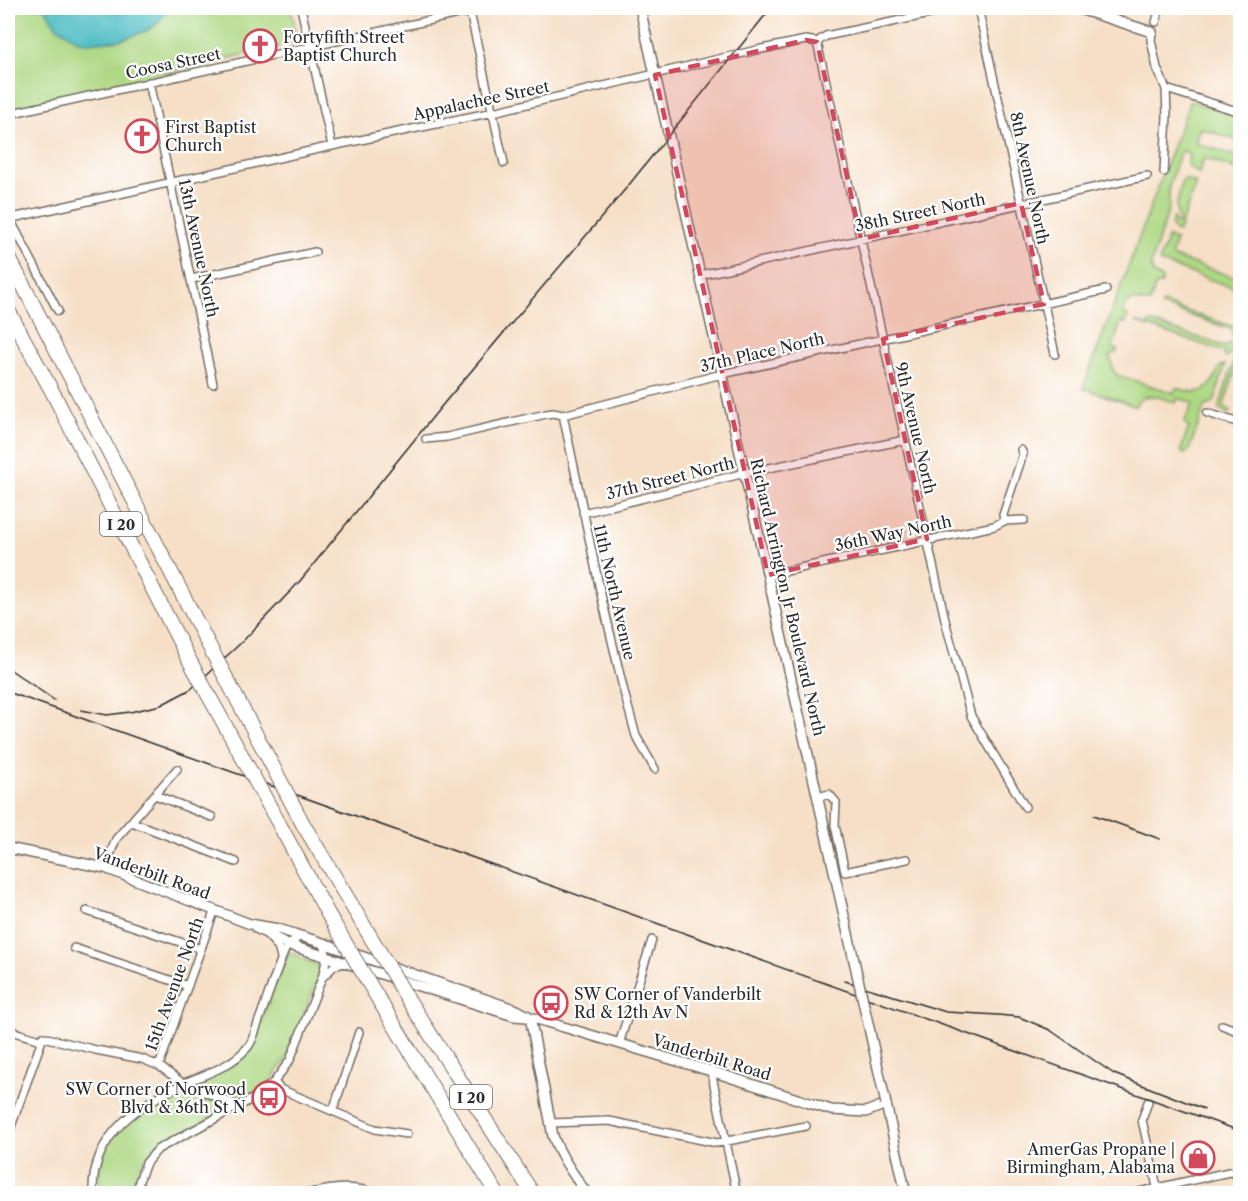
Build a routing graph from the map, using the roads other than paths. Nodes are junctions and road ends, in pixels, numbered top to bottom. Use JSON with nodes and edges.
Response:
{"nodes":[{"id":1,"x":302,"y":8,"type":"edge"},
{"id":2,"x":485,"y":8,"type":"edge"},
{"id":3,"x":640,"y":8,"type":"edge"},
{"id":4,"x":958,"y":8,"type":"edge"},
{"id":5,"x":978,"y":8,"type":"edge"},
{"id":6,"x":1076,"y":8,"type":"edge"},
{"id":7,"x":1160,"y":8,"type":"edge"},
{"id":8,"x":470,"y":9,"type":"edge"},
{"id":9,"x":1156,"y":22,"type":"dead end"},
{"id":10,"x":1152,"y":32,"type":"joint"},
{"id":11,"x":818,"y":42,"type":"junction"},
{"id":12,"x":310,"y":46,"type":"junction"},
{"id":13,"x":655,"y":75,"type":"junction"},
{"id":14,"x":149,"y":82,"type":"junction"},
{"id":15,"x":1166,"y":89,"type":"junction"},
{"id":16,"x":493,"y":112,"type":"junction"},
{"id":17,"x":1240,"y":112,"type":"edge"},
{"id":18,"x":8,"y":114,"type":"edge"},
{"id":19,"x":332,"y":146,"type":"junction"},
{"id":20,"x":504,"y":163,"type":"dead end"},
{"id":21,"x":1164,"y":172,"type":"dead end"},
{"id":22,"x":1147,"y":176,"type":"dead end"},
{"id":23,"x":172,"y":182,"type":"junction"},
{"id":24,"x":1021,"y":203,"type":"junction"},
{"id":25,"x":8,"y":207,"type":"edge"},
{"id":26,"x":9,"y":219,"type":"edge"},
{"id":27,"x":861,"y":239,"type":"junction"},
{"id":28,"x":315,"y":252,"type":"dead end"},
{"id":29,"x":8,"y":256,"type":"edge"},
{"id":30,"x":700,"y":275,"type":"junction"},
{"id":31,"x":192,"y":279,"type":"junction"},
{"id":32,"x":1106,"y":290,"type":"dead end"},
{"id":33,"x":1044,"y":304,"type":"junction"},
{"id":34,"x":8,"y":310,"type":"edge"},
{"id":35,"x":58,"y":310,"type":"dead end"},
{"id":36,"x":883,"y":339,"type":"junction"},
{"id":37,"x":1055,"y":354,"type":"dead end"},
{"id":38,"x":722,"y":374,"type":"junction"},
{"id":39,"x":213,"y":384,"type":"dead end"},
{"id":40,"x":1207,"y":413,"type":"dead end"},
{"id":41,"x":563,"y":415,"type":"junction"},
{"id":42,"x":1240,"y":423,"type":"edge"},
{"id":43,"x":426,"y":439,"type":"dead end"},
{"id":44,"x":905,"y":440,"type":"junction"},
{"id":45,"x":1021,"y":450,"type":"dead end"},
{"id":46,"x":745,"y":473,"type":"junction"},
{"id":47,"x":583,"y":513,"type":"junction"},
{"id":48,"x":1024,"y":520,"type":"dead end"},
{"id":49,"x":1004,"y":521,"type":"junction"},
{"id":50,"x":927,"y":539,"type":"junction"},
{"id":51,"x":768,"y":575,"type":"junction"},
{"id":52,"x":177,"y":769,"type":"dead end"},
{"id":53,"x":655,"y":769,"type":"dead end"},
{"id":54,"x":154,"y":795,"type":"junction"},
{"id":55,"x":818,"y":797,"type":"junction"},
{"id":56,"x":1025,"y":807,"type":"dead end"},
{"id":57,"x":212,"y":817,"type":"dead end"},
{"id":58,"x":132,"y":822,"type":"junction"},
{"id":59,"x":8,"y":848,"type":"edge"},
{"id":60,"x":907,"y":859,"type":"dead end"},
{"id":61,"x":236,"y":862,"type":"dead end"},
{"id":62,"x":105,"y":868,"type":"junction"},
{"id":63,"x":87,"y":911,"type":"dead end"},
{"id":64,"x":214,"y":912,"type":"junction"},
{"id":65,"x":250,"y":924,"type":"junction"},
{"id":66,"x":265,"y":933,"type":"junction"},
{"id":67,"x":301,"y":936,"type":"junction"},
{"id":68,"x":652,"y":940,"type":"dead end"},
{"id":69,"x":323,"y":943,"type":"junction"},
{"id":70,"x":289,"y":945,"type":"junction"},
{"id":71,"x":74,"y":948,"type":"dead end"},
{"id":72,"x":201,"y":949,"type":"junction"},
{"id":73,"x":327,"y":957,"type":"junction"},
{"id":74,"x":281,"y":959,"type":"junction"},
{"id":75,"x":344,"y":963,"type":"junction"},
{"id":76,"x":322,"y":978,"type":"junction"},
{"id":77,"x":188,"y":986,"type":"junction"},
{"id":78,"x":530,"y":1017,"type":"junction"},
{"id":79,"x":1222,"y":1025,"type":"dead end"},
{"id":80,"x":8,"y":1030,"type":"edge"},
{"id":81,"x":359,"y":1032,"type":"dead end"},
{"id":82,"x":1240,"y":1032,"type":"edge"},
{"id":83,"x":43,"y":1037,"type":"junction"},
{"id":84,"x":619,"y":1044,"type":"junction"},
{"id":85,"x":159,"y":1066,"type":"junction"},
{"id":86,"x":711,"y":1071,"type":"junction"},
{"id":87,"x":274,"y":1082,"type":"junction"},
{"id":88,"x":184,"y":1084,"type":"junction"},
{"id":89,"x":1148,"y":1102,"type":"dead end"},
{"id":90,"x":886,"y":1104,"type":"junction"},
{"id":91,"x":240,"y":1106,"type":"junction"},
{"id":92,"x":333,"y":1111,"type":"junction"},
{"id":93,"x":550,"y":1123,"type":"junction"},
{"id":94,"x":806,"y":1126,"type":"dead end"},
{"id":95,"x":407,"y":1134,"type":"dead end"},
{"id":96,"x":8,"y":1135,"type":"edge"},
{"id":97,"x":726,"y":1142,"type":"junction"},
{"id":98,"x":1238,"y":1177,"type":"edge"},
{"id":99,"x":1157,"y":1187,"type":"junction"},
{"id":100,"x":93,"y":1194,"type":"edge"},
{"id":101,"x":138,"y":1194,"type":"edge"},
{"id":102,"x":305,"y":1194,"type":"edge"},
{"id":103,"x":377,"y":1194,"type":"edge"},
{"id":104,"x":496,"y":1194,"type":"edge"},
{"id":105,"x":533,"y":1194,"type":"edge"},
{"id":106,"x":587,"y":1194,"type":"edge"},
{"id":107,"x":737,"y":1194,"type":"edge"},
{"id":108,"x":906,"y":1194,"type":"edge"},
{"id":109,"x":1130,"y":1194,"type":"edge"}],
"edges":[{"from":1,"to":12,"type":"street"},
{"from":2,"to":8,"type":"street","name":"Coosa Street"},
{"from":3,"to":13,"type":"street","name":"Richard Arrington Jr Boulevard North"},
{"from":4,"to":11,"type":"street","name":"Appalachee Street"},
{"from":5,"to":24,"type":"street","name":"8th Avenue North"},
{"from":6,"to":10,"type":"street"},
{"from":7,"to":9,"type":"street"},
{"from":8,"to":12,"type":"street","name":"Coosa Street"},
{"from":8,"to":16,"type":"street"},
{"from":10,"to":15,"type":"street"},
{"from":11,"to":13,"type":"street","name":"Appalachee Street"},
{"from":11,"to":27,"type":"street","name":"9th Avenue North"},
{"from":12,"to":14,"type":"street","name":"Coosa Street"},
{"from":12,"to":19,"type":"street"},
{"from":13,"to":16,"type":"street","name":"Appalachee Street"},
{"from":13,"to":30,"type":"street","name":"Richard Arrington Jr Boulevard North"},
{"from":14,"to":18,"type":"street","name":"Coosa Street"},
{"from":14,"to":23,"type":"street","name":"13th Avenue North"},
{"from":15,"to":17,"type":"street"},
{"from":15,"to":21,"type":"street"},
{"from":16,"to":19,"type":"street","name":"Appalachee Street"},
{"from":16,"to":20,"type":"street"},
{"from":19,"to":23,"type":"street","name":"Appalachee Street"},
{"from":22,"to":24,"type":"street","name":"38th Street North"},
{"from":23,"to":26,"type":"street","name":"Appalachee Street"},
{"from":23,"to":31,"type":"street","name":"13th Avenue North"},
{"from":24,"to":27,"type":"street","name":"38th Street North"},
{"from":24,"to":33,"type":"street","name":"8th Avenue North"},
{"from":25,"to":26,"type":"street"},
{"from":26,"to":35,"type":"street"},
{"from":27,"to":30,"type":"street","name":"38th Street North"},
{"from":27,"to":36,"type":"street","name":"9th Avenue North"},
{"from":28,"to":31,"type":"street"},
{"from":29,"to":105,"type":"highway","number":"I 20","bridge":true},
{"from":30,"to":38,"type":"street","name":"Richard Arrington Jr Boulevard North"},
{"from":31,"to":39,"type":"street","name":"13th Avenue North"},
{"from":32,"to":33,"type":"street","name":"37th Place North"},
{"from":33,"to":36,"type":"street","name":"37th Place North"},
{"from":33,"to":37,"type":"street","name":"8th Avenue North"},
{"from":34,"to":104,"type":"highway","number":"I 20","bridge":true},
{"from":36,"to":38,"type":"street","name":"37th Place North"},
{"from":36,"to":44,"type":"street","name":"9th Avenue North"},
{"from":38,"to":41,"type":"street","name":"37th Place North"},
{"from":38,"to":46,"type":"street","name":"Richard Arrington Jr Boulevard North"},
{"from":40,"to":42,"type":"street"},
{"from":41,"to":43,"type":"street","name":"37th Place North"},
{"from":41,"to":47,"type":"street","name":"11th North Avenue"},
{"from":44,"to":46,"type":"street","name":"37th Street North"},
{"from":44,"to":50,"type":"street","name":"9th Avenue North"},
{"from":45,"to":49,"type":"street"},
{"from":46,"to":47,"type":"street","name":"37th Street North"},
{"from":46,"to":51,"type":"street","name":"Richard Arrington Jr Boulevard North"},
{"from":47,"to":53,"type":"street","name":"11th North Avenue"},
{"from":48,"to":49,"type":"street","name":"36th Way North"},
{"from":49,"to":50,"type":"street","name":"36th Way North"},
{"from":50,"to":51,"type":"street","name":"36th Way North"},
{"from":50,"to":56,"type":"street","name":"9th Avenue North"},
{"from":51,"to":55,"type":"street","name":"Richard Arrington Jr Boulevard North"},
{"from":52,"to":54,"type":"street"},
{"from":54,"to":57,"type":"street"},
{"from":54,"to":58,"type":"street"},
{"from":55,"to":60,"type":"street"},
{"from":55,"to":90,"type":"street","name":"Richard Arrington Jr Boulevard North","bridge":true},
{"from":58,"to":61,"type":"street"},
{"from":58,"to":62,"type":"street"},
{"from":59,"to":62,"type":"street","name":"Vanderbilt Road"},
{"from":62,"to":64,"type":"street","name":"Vanderbilt Road"},
{"from":63,"to":72,"type":"street"},
{"from":64,"to":65,"type":"street","name":"Vanderbilt Road"},
{"from":64,"to":72,"type":"street","name":"15th Avenue North"},
{"from":65,"to":66,"type":"street","name":"Vanderbilt Road"},
{"from":65,"to":67,"type":"street","name":"Vanderbilt Road"},
{"from":66,"to":70,"type":"street","name":"Vanderbilt Road"},
{"from":66,"to":74,"type":"street"},
{"from":67,"to":69,"type":"street","name":"Vanderbilt Road"},
{"from":67,"to":70,"type":"street"},
{"from":68,"to":84,"type":"street"},
{"from":69,"to":73,"type":"street"},
{"from":69,"to":78,"type":"street","name":"Vanderbilt Road"},
{"from":70,"to":73,"type":"street","name":"Vanderbilt Road"},
{"from":70,"to":74,"type":"street"},
{"from":71,"to":77,"type":"street"},
{"from":72,"to":77,"type":"street","name":"15th Avenue North"},
{"from":73,"to":75,"type":"street","name":"Vanderbilt Road"},
{"from":73,"to":76,"type":"street"},
{"from":74,"to":88,"type":"street"},
{"from":75,"to":76,"type":"street"},
{"from":75,"to":78,"type":"street","name":"Vanderbilt Road"},
{"from":76,"to":87,"type":"street"},
{"from":77,"to":85,"type":"street","name":"15th Avenue North"},
{"from":78,"to":84,"type":"street","name":"Vanderbilt Road"},
{"from":78,"to":93,"type":"street"},
{"from":79,"to":82,"type":"street"},
{"from":80,"to":83,"type":"street"},
{"from":81,"to":92,"type":"street"},
{"from":83,"to":85,"type":"street"},
{"from":83,"to":96,"type":"street"},
{"from":84,"to":86,"type":"street","name":"Vanderbilt Road"},
{"from":85,"to":88,"type":"street"},
{"from":86,"to":90,"type":"street","name":"Vanderbilt Road"},
{"from":86,"to":97,"type":"street"},
{"from":87,"to":91,"type":"street"},
{"from":87,"to":92,"type":"street"},
{"from":88,"to":91,"type":"street"},
{"from":88,"to":100,"type":"street"},
{"from":89,"to":99,"type":"street"},
{"from":90,"to":108,"type":"street","name":"Richard Arrington Jr Boulevard North"},
{"from":91,"to":101,"type":"street"},
{"from":92,"to":95,"type":"street"},
{"from":93,"to":97,"type":"street"},
{"from":93,"to":106,"type":"street"},
{"from":94,"to":97,"type":"street"},
{"from":97,"to":107,"type":"street"},
{"from":98,"to":99,"type":"street"},
{"from":99,"to":109,"type":"street"},
{"from":102,"to":103,"type":"street"}]}
